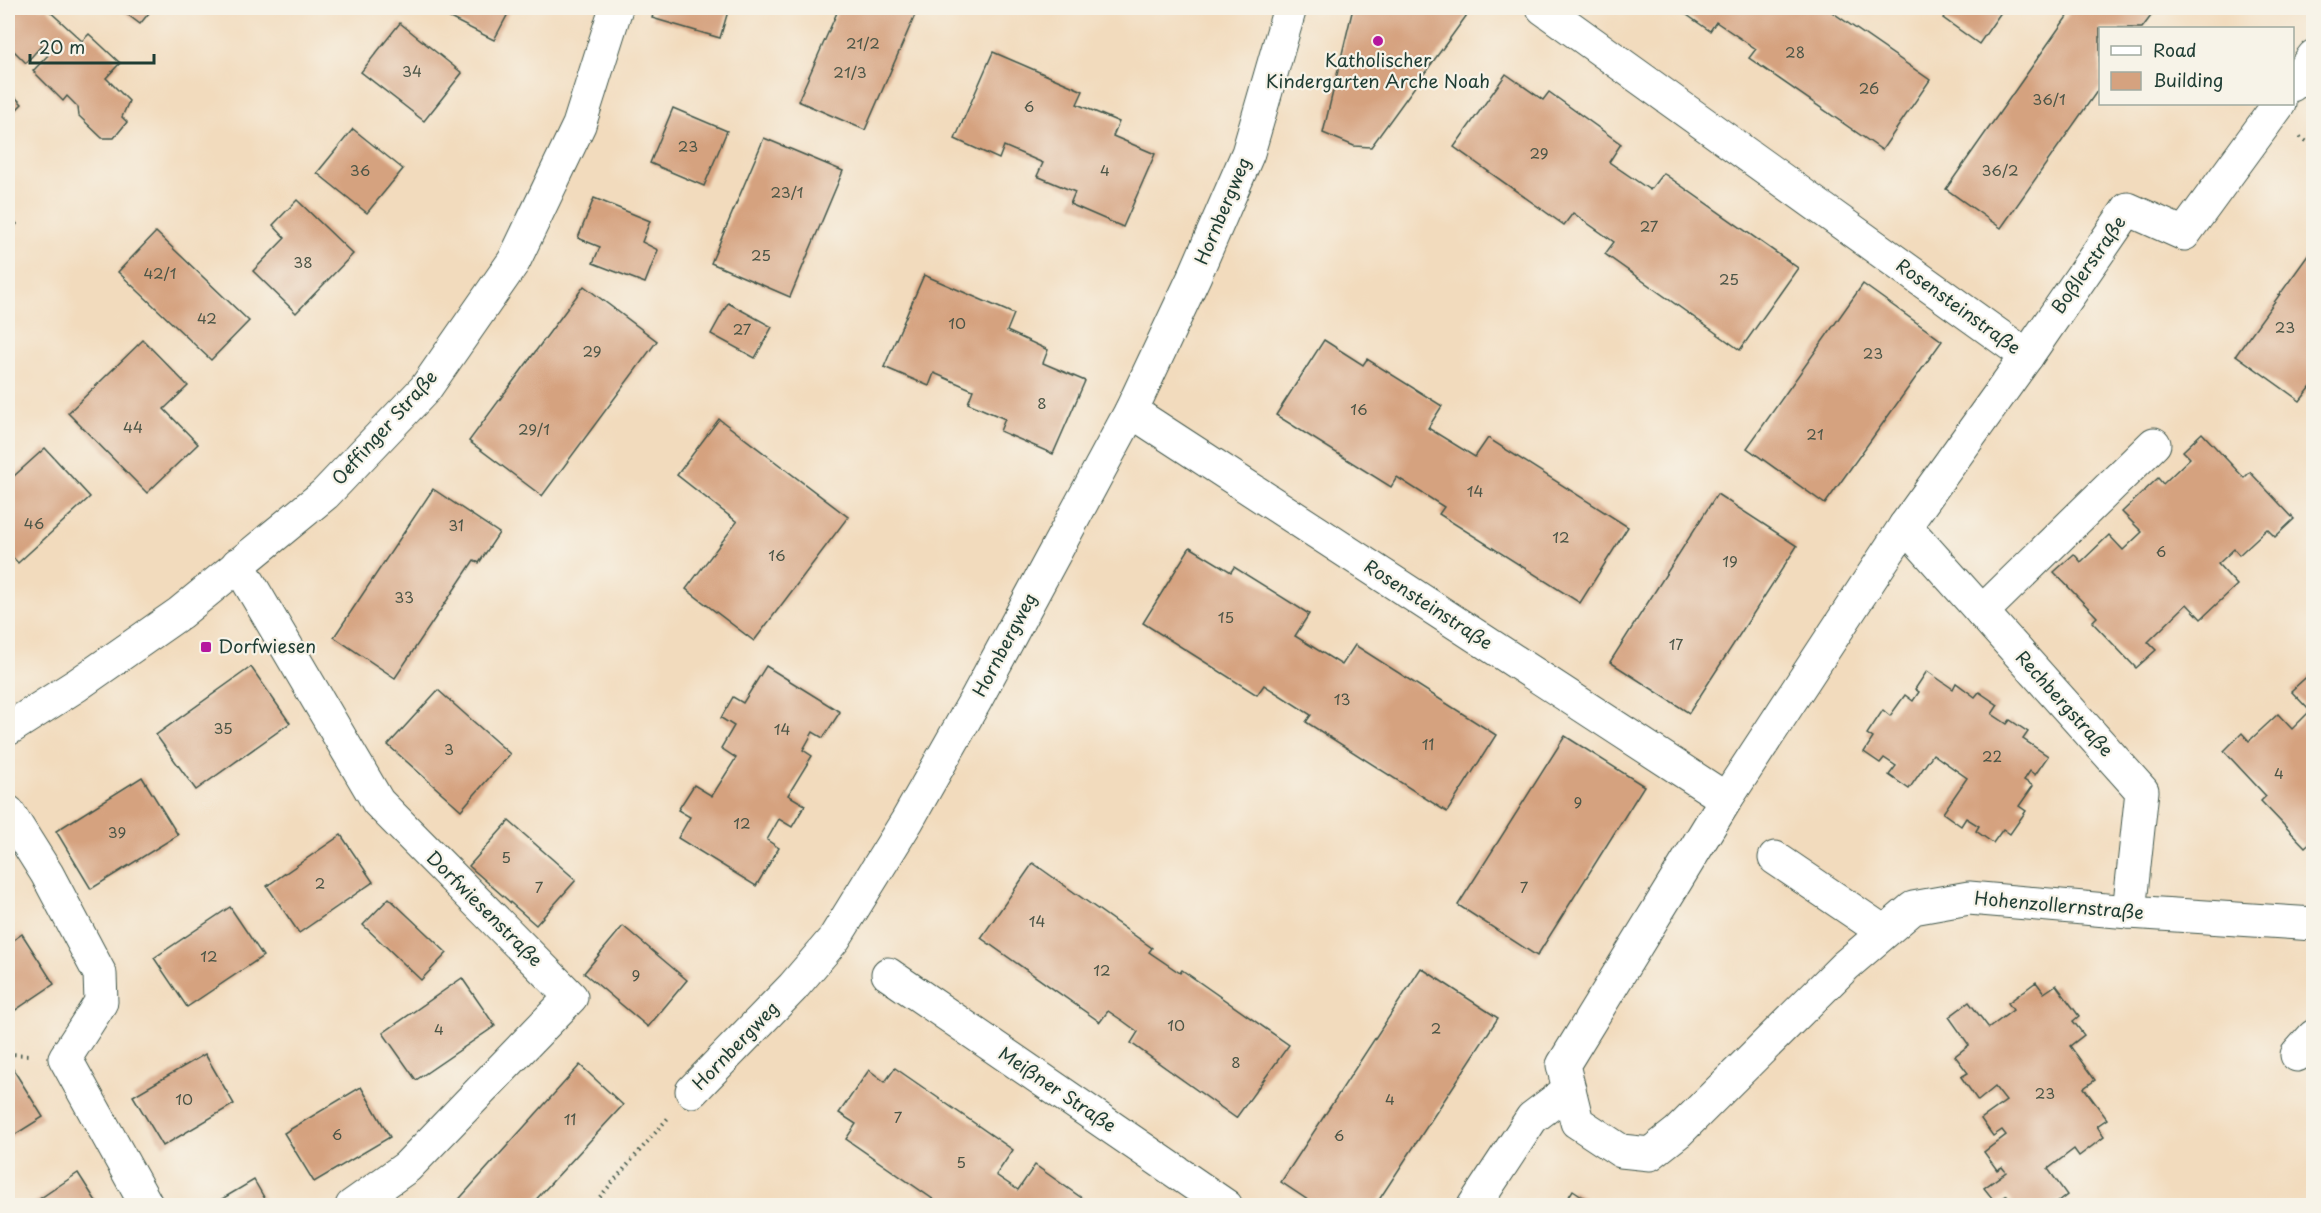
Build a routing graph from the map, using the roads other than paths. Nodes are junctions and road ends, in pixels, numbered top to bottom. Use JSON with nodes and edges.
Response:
{"nodes":[{"id":1,"x":616,"y":8,"type":"edge"},
{"id":2,"x":1290,"y":8,"type":"edge"},
{"id":3,"x":1543,"y":8,"type":"edge"},
{"id":4,"x":2313,"y":56,"type":"edge"},
{"id":5,"x":2294,"y":82,"type":"edge"},
{"id":6,"x":2278,"y":105,"type":"edge"},
{"id":7,"x":2027,"y":356,"type":"junction"},
{"id":8,"x":1131,"y":411,"type":"junction"},
{"id":9,"x":2154,"y":444,"type":"dead end"},
{"id":10,"x":1905,"y":525,"type":"junction"},
{"id":11,"x":238,"y":564,"type":"junction"},
{"id":12,"x":1982,"y":612,"type":"junction"},
{"id":13,"x":8,"y":729,"type":"edge"},
{"id":14,"x":1726,"y":799,"type":"junction"},
{"id":15,"x":8,"y":812,"type":"edge"},
{"id":16,"x":1775,"y":858,"type":"dead end"},
{"id":17,"x":2129,"y":912,"type":"junction"},
{"id":18,"x":2313,"y":924,"type":"edge"},
{"id":19,"x":1884,"y":932,"type":"junction"},
{"id":20,"x":888,"y":974,"type":"dead end"},
{"id":21,"x":1569,"y":1090,"type":"junction"},
{"id":22,"x":692,"y":1091,"type":"road end"},
{"id":23,"x":1678,"y":1132,"type":"joint"},
{"id":24,"x":147,"y":1206,"type":"edge"},
{"id":25,"x":352,"y":1206,"type":"edge"},
{"id":26,"x":1226,"y":1206,"type":"edge"},
{"id":27,"x":1474,"y":1206,"type":"edge"}],
"edges":[{"from":1,"to":11,"type":"street","name":"Oeffinger Straße"},
{"from":2,"to":8,"type":"street","name":"Hornbergweg"},
{"from":3,"to":7,"type":"street","name":"Rosensteinstraße"},
{"from":4,"to":5,"type":"street"},
{"from":6,"to":7,"type":"street","name":"Boßlerstraße"},
{"from":7,"to":10,"type":"street","name":"Rosensteinstraße"},
{"from":8,"to":14,"type":"street","name":"Rosensteinstraße"},
{"from":8,"to":22,"type":"street","name":"Hornbergweg"},
{"from":9,"to":12,"type":"street"},
{"from":10,"to":12,"type":"street","name":"Rechbergstraße"},
{"from":10,"to":14,"type":"street","name":"Rosensteinstraße"},
{"from":11,"to":13,"type":"street","name":"Oeffinger Straße"},
{"from":11,"to":25,"type":"street","name":"Dorfwiesenstraße"},
{"from":12,"to":17,"type":"street","name":"Rechbergstraße"},
{"from":14,"to":21,"type":"street","name":"Rosensteinstraße"},
{"from":15,"to":24,"type":"street"},
{"from":16,"to":19,"type":"street"},
{"from":17,"to":18,"type":"street","name":"Hohenzollernstraße"},
{"from":17,"to":19,"type":"street","name":"Hohenzollernstraße"},
{"from":19,"to":23,"type":"street","name":"Hohenzollernstraße"},
{"from":20,"to":26,"type":"street","name":"Meißner Straße"},
{"from":21,"to":23,"type":"street","name":"Rosensteinstraße"},
{"from":21,"to":27,"type":"street"}]}
